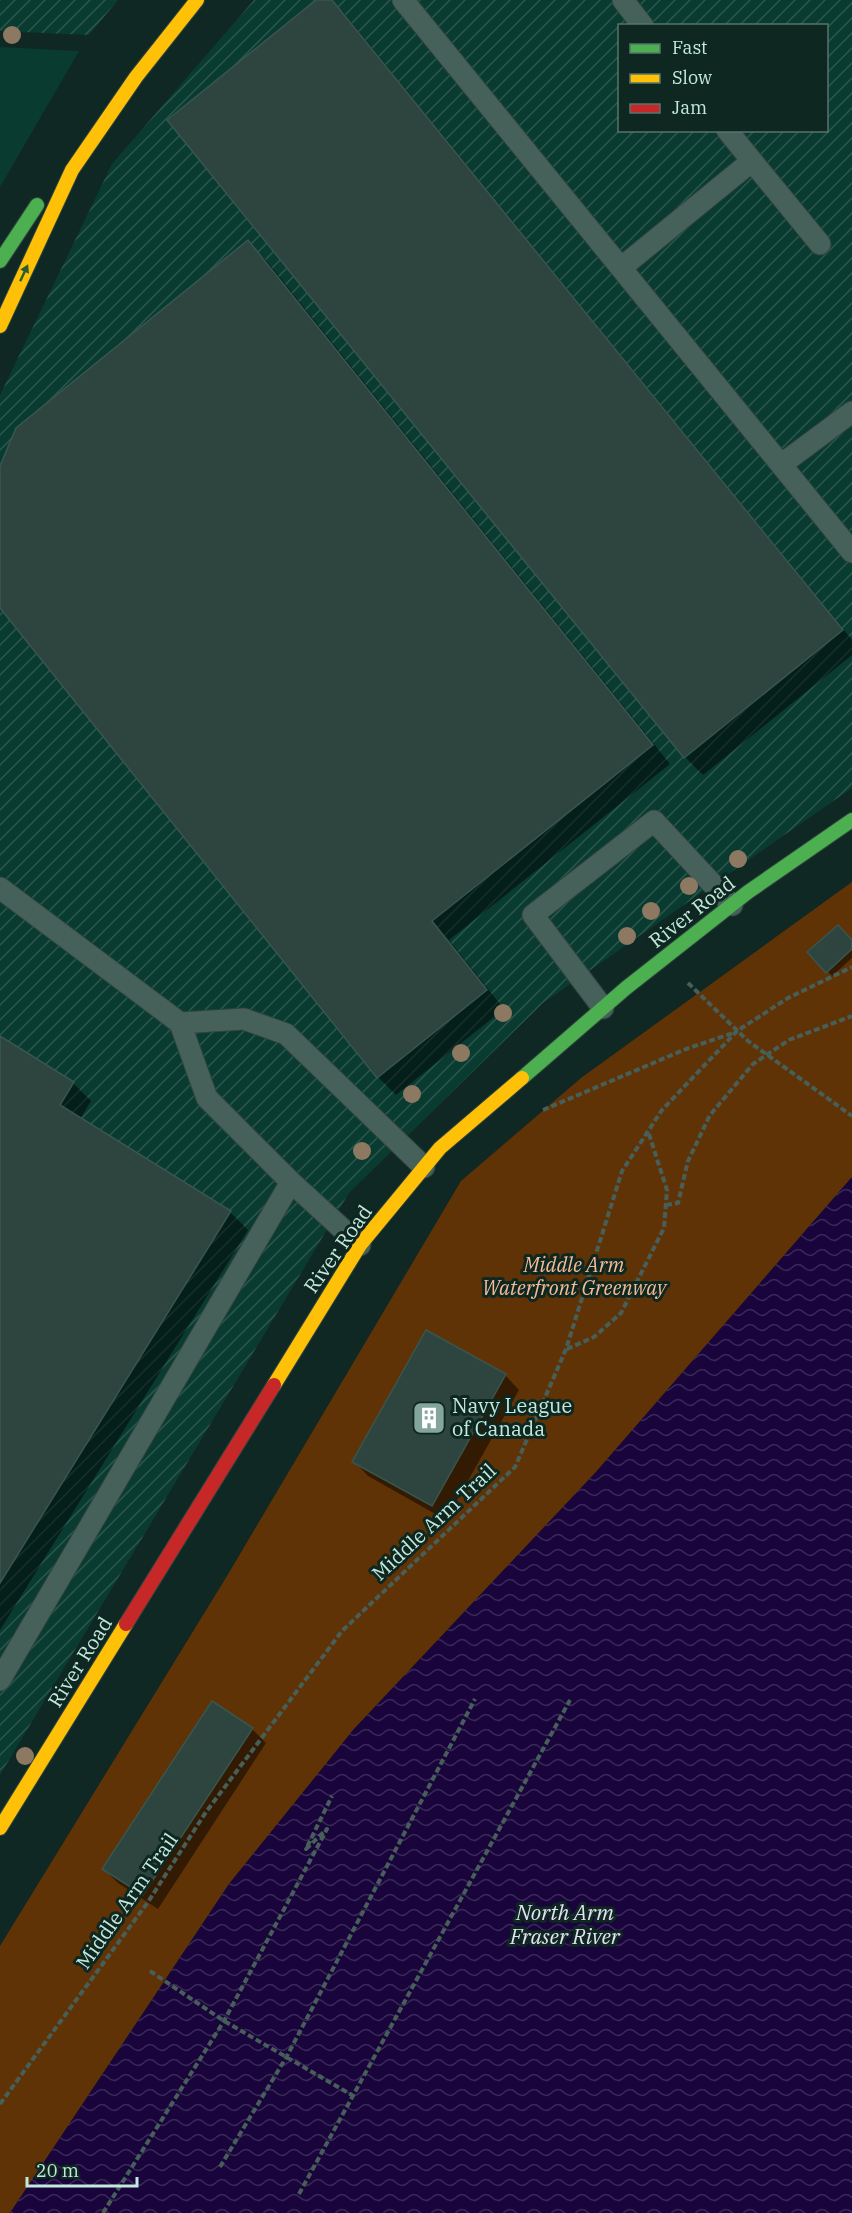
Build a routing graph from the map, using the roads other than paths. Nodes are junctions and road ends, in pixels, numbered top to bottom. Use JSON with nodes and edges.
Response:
{"nodes":[{"id":1,"x":197,"y":0,"type":"edge"},
{"id":2,"x":403,"y":0,"type":"edge"},
{"id":3,"x":623,"y":0,"type":"edge"},
{"id":4,"x":641,"y":24,"type":"edge"},
{"id":5,"x":729,"y":132,"type":"edge"},
{"id":6,"x":752,"y":161,"type":"junction"},
{"id":7,"x":72,"y":170,"type":"junction"},
{"id":8,"x":820,"y":244,"type":"dead end"},
{"id":9,"x":0,"y":261,"type":"edge"},
{"id":10,"x":622,"y":267,"type":"junction"},
{"id":11,"x":0,"y":326,"type":"edge"},
{"id":12,"x":852,"y":412,"type":"edge"},
{"id":13,"x":782,"y":464,"type":"junction"},
{"id":14,"x":852,"y":552,"type":"edge"},
{"id":15,"x":852,"y":820,"type":"edge"},
{"id":16,"x":0,"y":888,"type":"edge"},
{"id":17,"x":732,"y":904,"type":"junction"},
{"id":18,"x":603,"y":1008,"type":"junction"},
{"id":19,"x":180,"y":1023,"type":"junction"},
{"id":20,"x":424,"y":1167,"type":"junction"},
{"id":21,"x":291,"y":1182,"type":"junction"},
{"id":22,"x":360,"y":1245,"type":"junction"},
{"id":23,"x":0,"y":1680,"type":"edge"},
{"id":24,"x":0,"y":1828,"type":"edge"}],
"edges":[{"from":1,"to":7,"type":"street"},
{"from":2,"to":10,"type":"lane"},
{"from":3,"to":4,"type":"lane"},
{"from":5,"to":6,"type":"lane"},
{"from":6,"to":8,"type":"lane"},
{"from":6,"to":10,"type":"lane"},
{"from":7,"to":9,"type":"street"},
{"from":11,"to":7,"type":"street","one_way":true},
{"from":10,"to":13,"type":"lane"},
{"from":12,"to":13,"type":"lane"},
{"from":13,"to":14,"type":"lane"},
{"from":15,"to":17,"type":"street","name":"River Road"},
{"from":16,"to":19,"type":"lane"},
{"from":17,"to":18,"type":"street","name":"River Road"},
{"from":17,"to":18,"type":"lane"},
{"from":18,"to":20,"type":"street","name":"River Road"},
{"from":19,"to":20,"type":"lane"},
{"from":19,"to":21,"type":"lane"},
{"from":20,"to":22,"type":"street","name":"River Road"},
{"from":21,"to":22,"type":"lane"},
{"from":21,"to":23,"type":"lane"},
{"from":22,"to":24,"type":"street","name":"River Road"}]}
